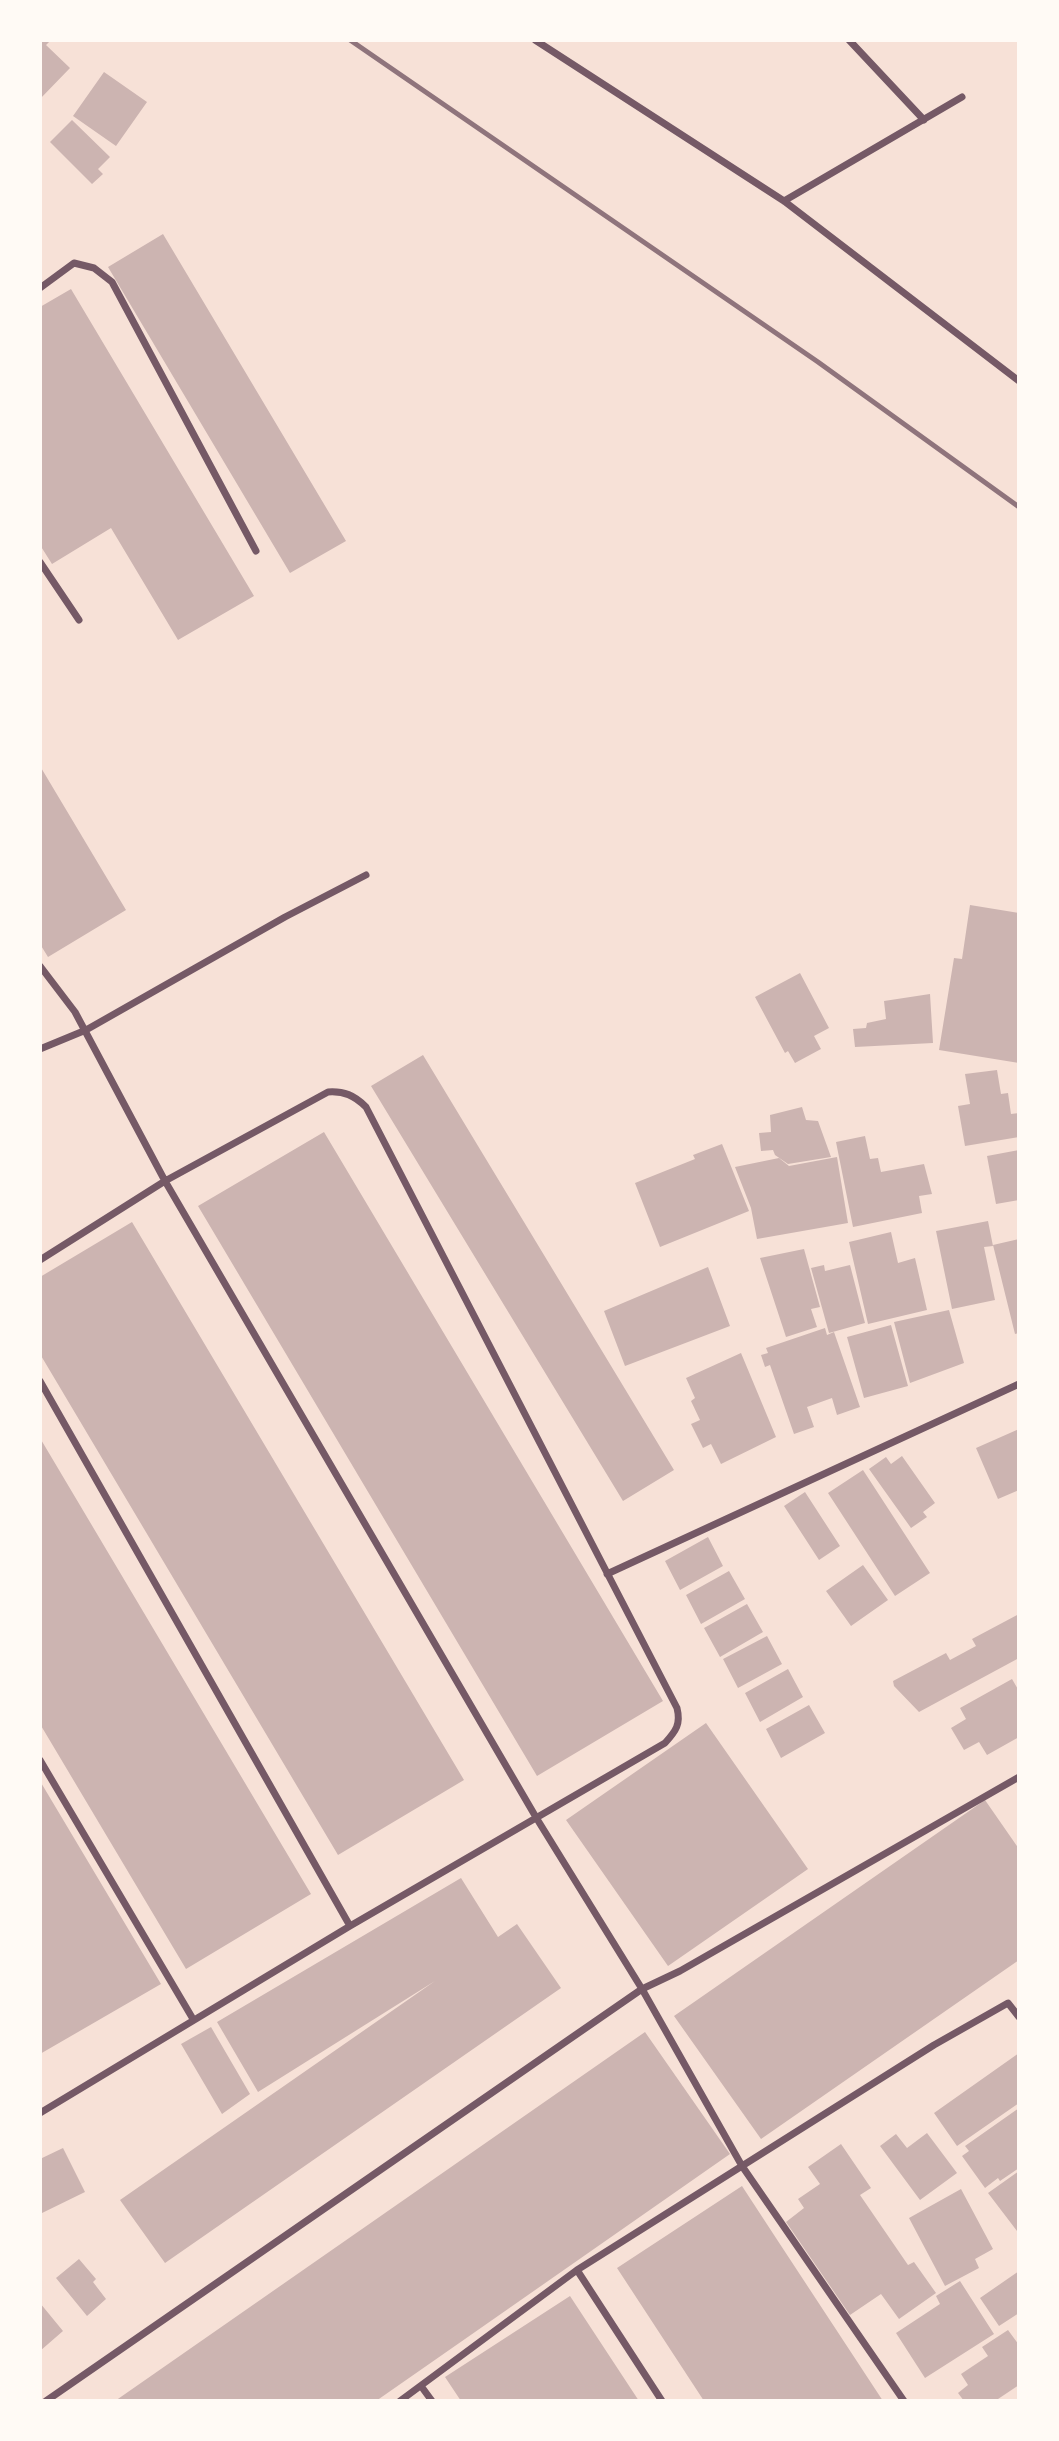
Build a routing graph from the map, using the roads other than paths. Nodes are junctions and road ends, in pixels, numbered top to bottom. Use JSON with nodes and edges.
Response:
{"nodes":[{"id":1,"x":535,"y":40,"type":"edge"},
{"id":2,"x":849,"y":40,"type":"edge"},
{"id":3,"x":962,"y":97,"type":"dead end"},
{"id":4,"x":925,"y":120,"type":"junction"},
{"id":5,"x":784,"y":201,"type":"junction"},
{"id":6,"x":40,"y":288,"type":"edge"},
{"id":7,"x":1019,"y":381,"type":"edge"},
{"id":8,"x":256,"y":551,"type":"dead end"},
{"id":9,"x":40,"y":562,"type":"edge"},
{"id":10,"x":79,"y":620,"type":"dead end"},
{"id":11,"x":366,"y":875,"type":"dead end"},
{"id":12,"x":42,"y":968,"type":"edge"},
{"id":13,"x":86,"y":1030,"type":"junction"},
{"id":14,"x":40,"y":1049,"type":"edge"},
{"id":15,"x":165,"y":1181,"type":"junction"},
{"id":16,"x":40,"y":1260,"type":"edge"},
{"id":17,"x":40,"y":1381,"type":"edge"},
{"id":18,"x":1019,"y":1384,"type":"edge"},
{"id":19,"x":607,"y":1574,"type":"junction"},
{"id":20,"x":40,"y":1760,"type":"edge"},
{"id":21,"x":1019,"y":1777,"type":"edge"},
{"id":22,"x":537,"y":1819,"type":"junction"},
{"id":23,"x":350,"y":1926,"type":"junction"},
{"id":24,"x":642,"y":1989,"type":"junction"},
{"id":25,"x":1019,"y":2017,"type":"edge"},
{"id":26,"x":193,"y":2019,"type":"junction"},
{"id":27,"x":40,"y":2113,"type":"edge"},
{"id":28,"x":742,"y":2166,"type":"junction"},
{"id":29,"x":577,"y":2270,"type":"junction"},
{"id":30,"x":421,"y":2386,"type":"junction"},
{"id":31,"x":46,"y":2401,"type":"edge"},
{"id":32,"x":400,"y":2401,"type":"edge"},
{"id":33,"x":432,"y":2401,"type":"edge"},
{"id":34,"x":662,"y":2401,"type":"edge"},
{"id":35,"x":904,"y":2401,"type":"edge"}],
"edges":[{"from":1,"to":5,"type":"street"},
{"from":2,"to":4,"type":"street"},
{"from":3,"to":4,"type":"street"},
{"from":4,"to":5,"type":"street"},
{"from":5,"to":7,"type":"street"},
{"from":6,"to":8,"type":"street"},
{"from":9,"to":10,"type":"street"},
{"from":11,"to":13,"type":"street"},
{"from":12,"to":13,"type":"street"},
{"from":13,"to":14,"type":"street"},
{"from":13,"to":15,"type":"street"},
{"from":15,"to":16,"type":"street"},
{"from":15,"to":19,"type":"street"},
{"from":15,"to":22,"type":"street"},
{"from":17,"to":23,"type":"street"},
{"from":18,"to":19,"type":"street"},
{"from":19,"to":22,"type":"street"},
{"from":20,"to":26,"type":"street"},
{"from":21,"to":24,"type":"street"},
{"from":22,"to":23,"type":"street"},
{"from":22,"to":24,"type":"street"},
{"from":23,"to":26,"type":"street"},
{"from":24,"to":28,"type":"street"},
{"from":24,"to":31,"type":"street"},
{"from":25,"to":28,"type":"street"},
{"from":26,"to":27,"type":"street"},
{"from":28,"to":29,"type":"street"},
{"from":28,"to":35,"type":"street"},
{"from":29,"to":30,"type":"street"},
{"from":29,"to":34,"type":"street"},
{"from":30,"to":32,"type":"street"},
{"from":30,"to":33,"type":"street"}]}
